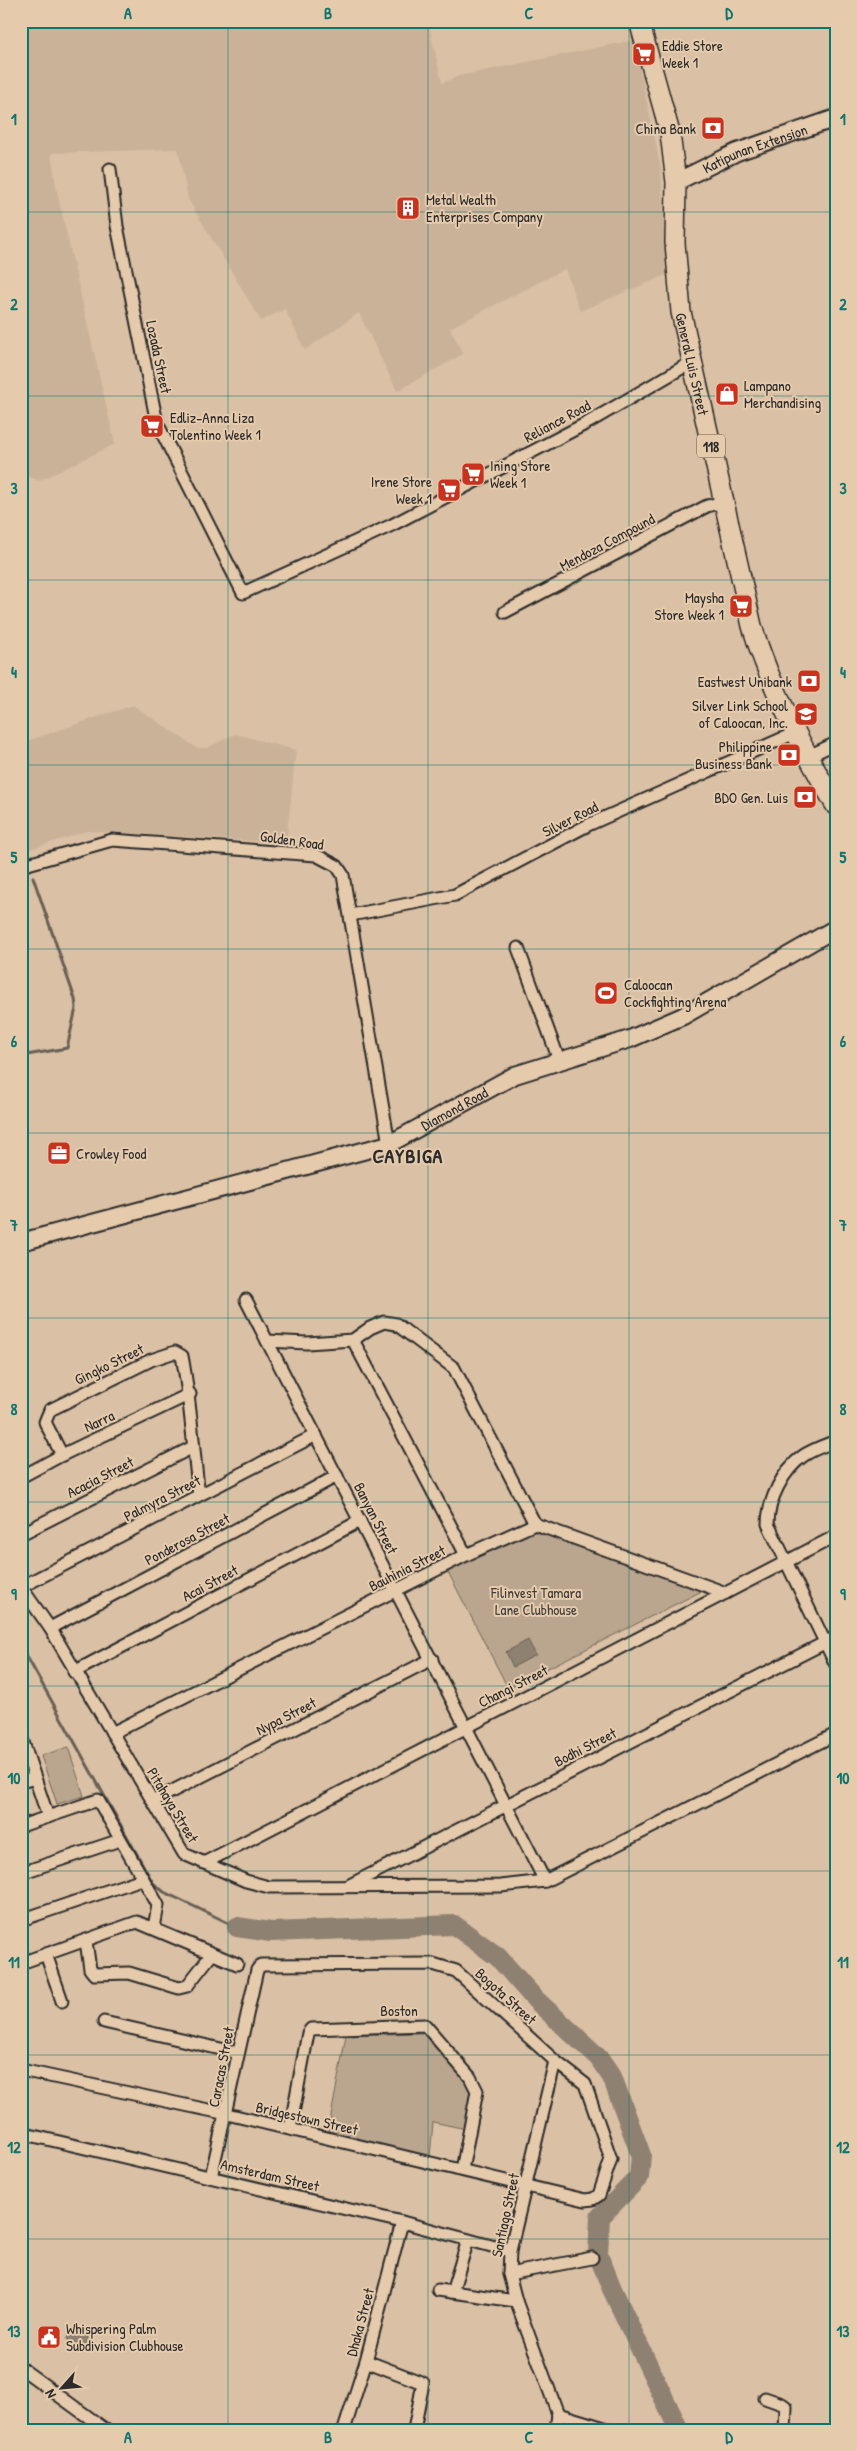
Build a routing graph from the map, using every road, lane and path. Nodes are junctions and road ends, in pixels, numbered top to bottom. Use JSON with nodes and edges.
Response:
{"nodes":[{"id":1,"x":639,"y":21,"type":"edge"},
{"id":2,"x":836,"y":118,"type":"edge"},
{"id":3,"x":110,"y":169,"type":"dead end"},
{"id":4,"x":676,"y":182,"type":"junction"},
{"id":5,"x":692,"y":362,"type":"junction"},
{"id":6,"x":724,"y":502,"type":"junction"},
{"id":7,"x":243,"y":593,"type":"joint"},
{"id":8,"x":505,"y":612,"type":"dead end"},
{"id":9,"x":797,"y":732,"type":"junction"},
{"id":10,"x":836,"y":743,"type":"edge"},
{"id":11,"x":809,"y":756,"type":"junction"},
{"id":12,"x":836,"y":806,"type":"edge"},
{"id":13,"x":21,"y":866,"type":"edge"},
{"id":14,"x":351,"y":916,"type":"junction"},
{"id":15,"x":836,"y":928,"type":"edge"},
{"id":16,"x":518,"y":948,"type":"dead end"},
{"id":17,"x":559,"y":1060,"type":"junction"},
{"id":18,"x":389,"y":1144,"type":"junction"},
{"id":19,"x":21,"y":1242,"type":"edge"},
{"id":20,"x":246,"y":1300,"type":"dead end"},
{"id":21,"x":267,"y":1340,"type":"junction"},
{"id":22,"x":353,"y":1340,"type":"junction"},
{"id":23,"x":190,"y":1394,"type":"junction"},
{"id":24,"x":316,"y":1435,"type":"junction"},
{"id":25,"x":836,"y":1440,"type":"edge"},
{"id":26,"x":193,"y":1447,"type":"junction"},
{"id":27,"x":62,"y":1455,"type":"junction"},
{"id":28,"x":337,"y":1476,"type":"junction"},
{"id":29,"x":21,"y":1477,"type":"edge"},
{"id":30,"x":199,"y":1495,"type":"junction"},
{"id":31,"x":360,"y":1521,"type":"junction"},
{"id":32,"x":535,"y":1524,"type":"junction"},
{"id":33,"x":21,"y":1534,"type":"edge"},
{"id":34,"x":836,"y":1536,"type":"edge"},
{"id":35,"x":466,"y":1555,"type":"junction"},
{"id":36,"x":785,"y":1562,"type":"junction"},
{"id":37,"x":21,"y":1587,"type":"edge"},
{"id":38,"x":396,"y":1590,"type":"junction"},
{"id":39,"x":726,"y":1593,"type":"junction"},
{"id":40,"x":50,"y":1628,"type":"junction"},
{"id":41,"x":836,"y":1637,"type":"edge"},
{"id":42,"x":825,"y":1642,"type":"junction"},
{"id":43,"x":432,"y":1659,"type":"junction"},
{"id":44,"x":836,"y":1665,"type":"edge"},
{"id":45,"x":74,"y":1672,"type":"junction"},
{"id":46,"x":467,"y":1727,"type":"junction"},
{"id":47,"x":112,"y":1733,"type":"junction"},
{"id":48,"x":836,"y":1734,"type":"edge"},
{"id":49,"x":21,"y":1736,"type":"edge"},
{"id":50,"x":35,"y":1778,"type":"junction"},
{"id":51,"x":21,"y":1782,"type":"edge"},
{"id":52,"x":153,"y":1800,"type":"junction"},
{"id":53,"x":506,"y":1803,"type":"junction"},
{"id":54,"x":48,"y":1817,"type":"junction"},
{"id":55,"x":21,"y":1826,"type":"edge"},
{"id":56,"x":120,"y":1840,"type":"junction"},
{"id":57,"x":204,"y":1863,"type":"junction"},
{"id":58,"x":21,"y":1873,"type":"edge"},
{"id":59,"x":142,"y":1879,"type":"junction"},
{"id":60,"x":545,"y":1881,"type":"junction"},
{"id":61,"x":348,"y":1886,"type":"junction"},
{"id":62,"x":21,"y":1920,"type":"edge"},
{"id":63,"x":154,"y":1928,"type":"junction"},
{"id":64,"x":86,"y":1941,"type":"junction"},
{"id":65,"x":46,"y":1954,"type":"junction"},
{"id":66,"x":212,"y":1954,"type":"junction"},
{"id":67,"x":21,"y":1963,"type":"edge"},
{"id":68,"x":237,"y":1964,"type":"dead end"},
{"id":69,"x":261,"y":1965,"type":"joint"},
{"id":70,"x":62,"y":2001,"type":"dead end"},
{"id":71,"x":104,"y":2022,"type":"dead end"},
{"id":72,"x":238,"y":2053,"type":"junction"},
{"id":73,"x":555,"y":2061,"type":"junction"},
{"id":74,"x":21,"y":2070,"type":"edge"},
{"id":75,"x":226,"y":2114,"type":"junction"},
{"id":76,"x":290,"y":2129,"type":"junction"},
{"id":77,"x":21,"y":2133,"type":"edge"},
{"id":78,"x":462,"y":2170,"type":"junction"},
{"id":79,"x":211,"y":2177,"type":"junction"},
{"id":80,"x":526,"y":2185,"type":"junction"},
{"id":81,"x":585,"y":2200,"type":"joint"},
{"id":82,"x":402,"y":2222,"type":"junction"},
{"id":83,"x":468,"y":2240,"type":"junction"},
{"id":84,"x":510,"y":2251,"type":"junction"},
{"id":85,"x":592,"y":2258,"type":"dead end"},
{"id":86,"x":509,"y":2274,"type":"junction"},
{"id":87,"x":438,"y":2290,"type":"dead end"},
{"id":88,"x":452,"y":2292,"type":"junction"},
{"id":89,"x":516,"y":2300,"type":"junction"},
{"id":90,"x":366,"y":2361,"type":"junction"},
{"id":91,"x":22,"y":2371,"type":"edge"},
{"id":92,"x":764,"y":2398,"type":"dead end"},
{"id":93,"x":558,"y":2414,"type":"junction"},
{"id":94,"x":106,"y":2430,"type":"edge"},
{"id":95,"x":344,"y":2430,"type":"edge"},
{"id":96,"x":414,"y":2430,"type":"edge"},
{"id":97,"x":556,"y":2430,"type":"edge"},
{"id":98,"x":611,"y":2430,"type":"edge"},
{"id":99,"x":785,"y":2430,"type":"edge"}],
"edges":[{"from":1,"to":4,"type":"main road","name":"General Luis Street","number":"118"},
{"from":2,"to":4,"type":"main road","name":"Katipunan Extension"},
{"from":3,"to":7,"type":"street","name":"Lozada Street"},
{"from":4,"to":5,"type":"main road","name":"General Luis Street","number":"118"},
{"from":5,"to":6,"type":"main road","name":"General Luis Street","number":"118"},
{"from":5,"to":7,"type":"street","name":"Reliance Road"},
{"from":6,"to":8,"type":"street","name":"Mendoza Compound"},
{"from":6,"to":9,"type":"main road","name":"General Luis Street","number":"118"},
{"from":9,"to":11,"type":"main road","name":"General Luis Street","number":"118"},
{"from":9,"to":14,"type":"street","name":"Silver Road"},
{"from":10,"to":11,"type":"street"},
{"from":11,"to":12,"type":"main road","name":"General Luis Street","number":"118"},
{"from":13,"to":14,"type":"street","name":"Golden Road"},
{"from":14,"to":18,"type":"street","name":"Golden Road"},
{"from":15,"to":17,"type":"main road","name":"Diamond Road"},
{"from":16,"to":17,"type":"street"},
{"from":17,"to":18,"type":"main road","name":"Diamond Road"},
{"from":18,"to":19,"type":"main road","name":"Diamond Road"},
{"from":20,"to":21,"type":"street","name":"Banyan Street"},
{"from":21,"to":22,"type":"street"},
{"from":21,"to":24,"type":"street","name":"Banyan Street"},
{"from":22,"to":32,"type":"street"},
{"from":22,"to":35,"type":"street"},
{"from":23,"to":26,"type":"street"},
{"from":23,"to":27,"type":"street","name":"Narra"},
{"from":23,"to":27,"type":"street","name":"Gingko Street"},
{"from":24,"to":28,"type":"street","name":"Banyan Street"},
{"from":24,"to":30,"type":"street","name":"Palmyra Street"},
{"from":25,"to":36,"type":"street"},
{"from":26,"to":30,"type":"street"},
{"from":26,"to":33,"type":"street","name":"Acacia Street"},
{"from":27,"to":29,"type":"street","name":"Narra"},
{"from":28,"to":31,"type":"street","name":"Banyan Street"},
{"from":28,"to":40,"type":"street","name":"Ponderosa Street"},
{"from":30,"to":37,"type":"street","name":"Palmyra Street"},
{"from":31,"to":38,"type":"street","name":"Banyan Street"},
{"from":31,"to":45,"type":"street","name":"Acai Street"},
{"from":32,"to":35,"type":"street","name":"Bauhinia Street"},
{"from":32,"to":39,"type":"street"},
{"from":34,"to":36,"type":"street","name":"Changi Street"},
{"from":35,"to":38,"type":"street","name":"Bauhinia Street"},
{"from":36,"to":39,"type":"street","name":"Changi Street"},
{"from":36,"to":42,"type":"street"},
{"from":37,"to":40,"type":"street","name":"Pitahaya Street"},
{"from":38,"to":43,"type":"street","name":"Banyan Street"},
{"from":38,"to":47,"type":"street","name":"Bauhinia Street"},
{"from":39,"to":46,"type":"street","name":"Changi Street"},
{"from":40,"to":45,"type":"street","name":"Pitahaya Street"},
{"from":41,"to":42,"type":"street","name":"Bodhi Street"},
{"from":42,"to":44,"type":"street"},
{"from":42,"to":53,"type":"street","name":"Bodhi Street"},
{"from":43,"to":46,"type":"street","name":"Banyan Street"},
{"from":43,"to":52,"type":"street","name":"Nypa Street"},
{"from":45,"to":47,"type":"street","name":"Pitahaya Street"},
{"from":46,"to":53,"type":"street","name":"Banyan Street"},
{"from":46,"to":57,"type":"street","name":"Changi Street"},
{"from":47,"to":52,"type":"street","name":"Pitahaya Street"},
{"from":48,"to":60,"type":"street"},
{"from":49,"to":50,"type":"street"},
{"from":50,"to":51,"type":"street"},
{"from":50,"to":54,"type":"street"},
{"from":52,"to":57,"type":"street","name":"Pitahaya Street"},
{"from":53,"to":60,"type":"street","name":"Banyan Street"},
{"from":53,"to":61,"type":"street","name":"Bodhi Street"},
{"from":54,"to":55,"type":"street"},
{"from":54,"to":56,"type":"street"},
{"from":56,"to":58,"type":"street"},
{"from":56,"to":59,"type":"street"},
{"from":57,"to":61,"type":"street","name":"Pitahaya Street"},
{"from":59,"to":62,"type":"street"},
{"from":59,"to":63,"type":"street"},
{"from":60,"to":61,"type":"street","name":"Pitahaya Street"},
{"from":63,"to":64,"type":"street"},
{"from":63,"to":66,"type":"street"},
{"from":64,"to":65,"type":"street"},
{"from":64,"to":66,"type":"street"},
{"from":65,"to":67,"type":"street"},
{"from":65,"to":70,"type":"street"},
{"from":66,"to":68,"type":"street"},
{"from":69,"to":72,"type":"street","name":"Caracas Street"},
{"from":69,"to":73,"type":"street","name":"Bogota Street"},
{"from":71,"to":72,"type":"street"},
{"from":72,"to":75,"type":"street","name":"Caracas Street"},
{"from":73,"to":80,"type":"street","name":"Santiago Street"},
{"from":73,"to":81,"type":"street","name":"Bogota Street"},
{"from":74,"to":75,"type":"street","name":"Bridgestown Street"},
{"from":75,"to":76,"type":"street","name":"Bridgestown Street"},
{"from":75,"to":79,"type":"street","name":"Caracas Street"},
{"from":76,"to":78,"type":"street","name":"Bridgestown Street"},
{"from":76,"to":78,"type":"street","name":"Boston"},
{"from":77,"to":79,"type":"street","name":"Amsterdam Street"},
{"from":78,"to":80,"type":"street","name":"Bridgestown Street"},
{"from":79,"to":82,"type":"street","name":"Amsterdam Street"},
{"from":80,"to":81,"type":"street","name":"Bridgestown Street"},
{"from":80,"to":84,"type":"street","name":"Santiago Street"},
{"from":82,"to":83,"type":"street","name":"Amsterdam Street"},
{"from":82,"to":90,"type":"street","name":"Dhaka Street"},
{"from":83,"to":84,"type":"street","name":"Amsterdam Street"},
{"from":83,"to":88,"type":"street"},
{"from":84,"to":86,"type":"street","name":"Santiago Street"},
{"from":85,"to":86,"type":"street"},
{"from":86,"to":89,"type":"street","name":"Santiago Street"},
{"from":87,"to":88,"type":"street"},
{"from":88,"to":89,"type":"street"},
{"from":89,"to":93,"type":"street","name":"Santiago Street"},
{"from":90,"to":95,"type":"street","name":"Dhaka Street"},
{"from":90,"to":96,"type":"street"},
{"from":91,"to":94,"type":"street"},
{"from":92,"to":99,"type":"street"},
{"from":93,"to":97,"type":"street","name":"Santiago Street"},
{"from":93,"to":98,"type":"street"}]}
